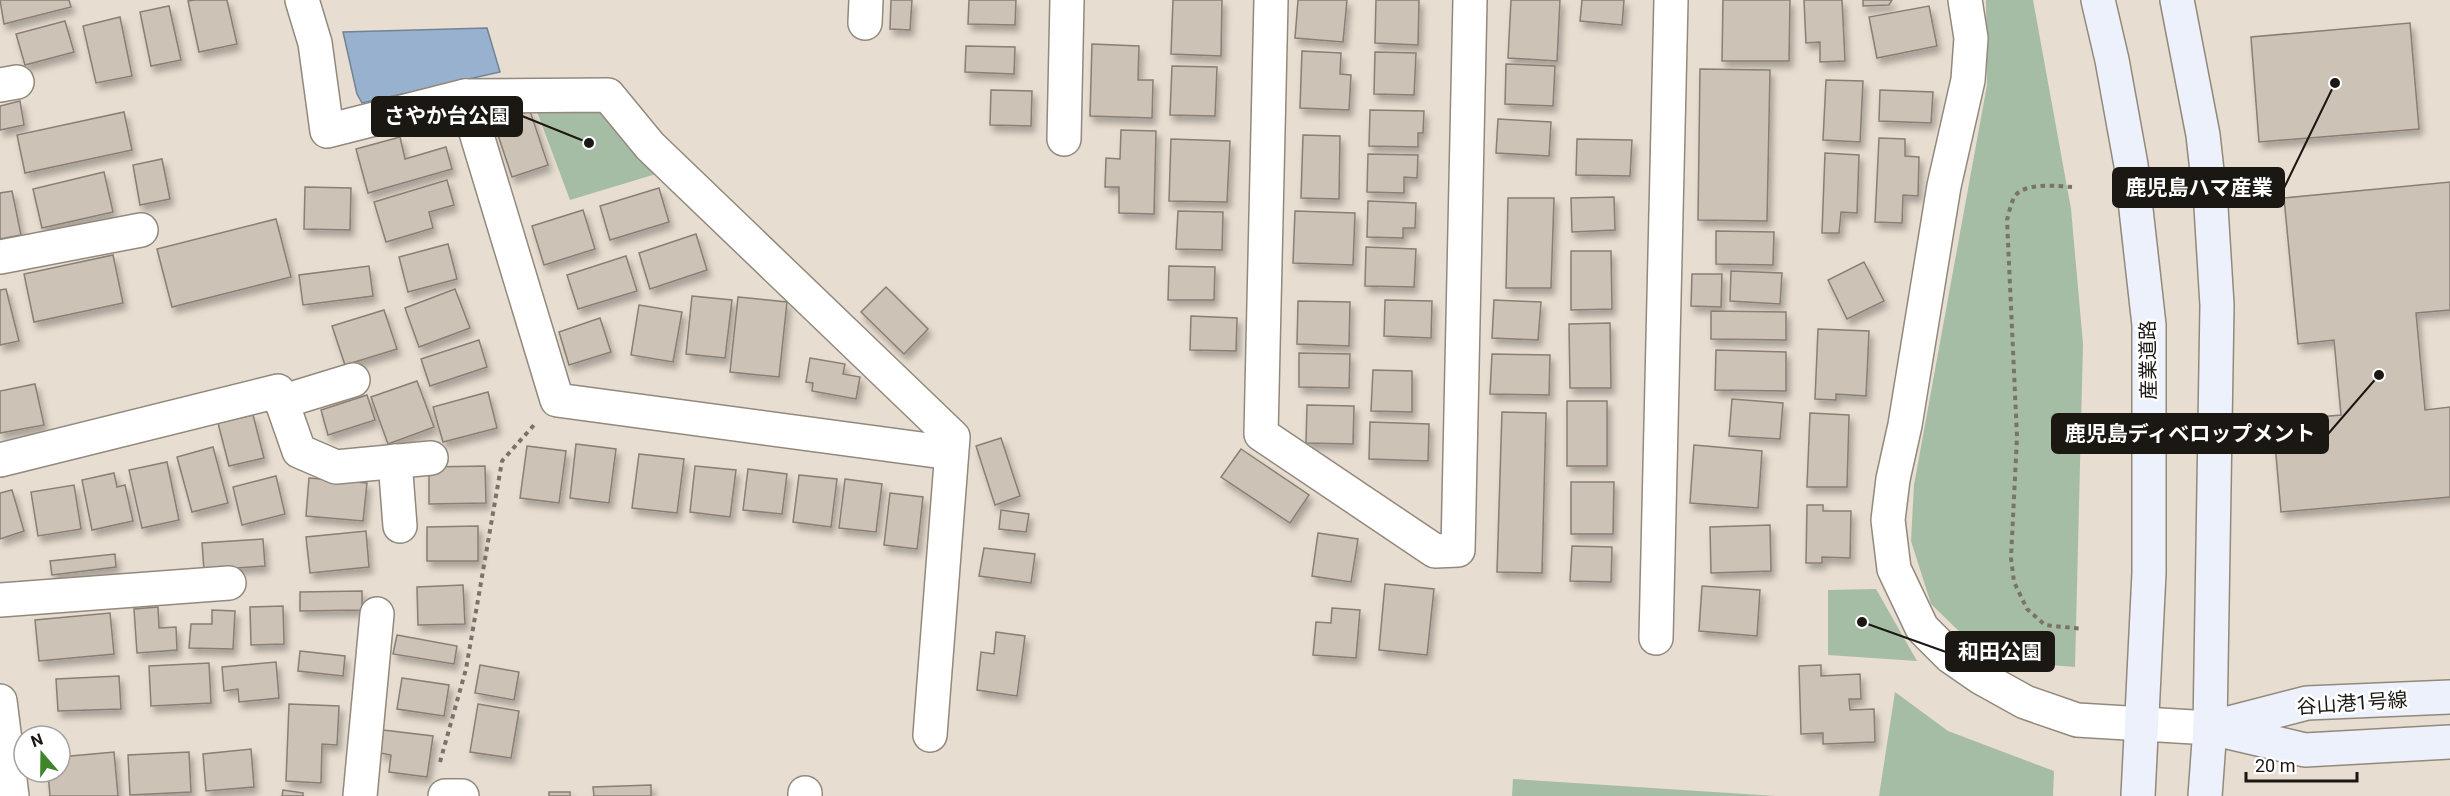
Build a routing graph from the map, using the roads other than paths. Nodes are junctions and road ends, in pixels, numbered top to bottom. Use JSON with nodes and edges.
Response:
{"nodes":[{"id":1,"x":302,"y":0,"type":"edge"},
{"id":2,"x":1067,"y":0,"type":"edge"},
{"id":3,"x":1271,"y":0,"type":"edge"},
{"id":4,"x":1470,"y":0,"type":"edge"},
{"id":5,"x":1671,"y":0,"type":"edge"},
{"id":6,"x":1965,"y":0,"type":"edge"},
{"id":7,"x":2098,"y":0,"type":"edge"},
{"id":8,"x":2177,"y":0,"type":"edge"},
{"id":9,"x":465,"y":96,"type":"junction"},
{"id":10,"x":1064,"y":139,"type":"dead end"},
{"id":11,"x":141,"y":230,"type":"dead end"},
{"id":12,"x":0,"y":257,"type":"edge"},
{"id":13,"x":353,"y":380,"type":"dead end"},
{"id":14,"x":282,"y":402,"type":"junction"},
{"id":15,"x":951,"y":453,"type":"junction"},
{"id":16,"x":431,"y":458,"type":"dead end"},
{"id":17,"x":0,"y":460,"type":"edge"},
{"id":18,"x":395,"y":461,"type":"junction"},
{"id":19,"x":400,"y":526,"type":"dead end"},
{"id":20,"x":229,"y":584,"type":"dead end"},
{"id":21,"x":0,"y":600,"type":"edge"},
{"id":22,"x":377,"y":614,"type":"dead end"},
{"id":23,"x":1656,"y":638,"type":"dead end"},
{"id":24,"x":2450,"y":697,"type":"edge"},
{"id":25,"x":0,"y":701,"type":"edge"},
{"id":26,"x":2142,"y":723,"type":"junction"},
{"id":27,"x":2210,"y":728,"type":"junction"},
{"id":28,"x":930,"y":735,"type":"dead end"},
{"id":29,"x":2450,"y":742,"type":"edge"},
{"id":30,"x":12,"y":796,"type":"edge"},
{"id":31,"x":360,"y":796,"type":"edge"},
{"id":32,"x":445,"y":796,"type":"edge"},
{"id":33,"x":462,"y":796,"type":"edge"},
{"id":34,"x":2138,"y":796,"type":"edge"},
{"id":35,"x":2205,"y":796,"type":"edge"}],
"edges":[{"from":1,"to":9,"type":"street"},
{"from":2,"to":10,"type":"street"},
{"from":3,"to":4,"type":"street"},
{"from":5,"to":23,"type":"street"},
{"from":6,"to":26,"type":"street"},
{"from":7,"to":26,"type":"main road","name":"産業道路"},
{"from":8,"to":27,"type":"main road"},
{"from":9,"to":15,"type":"street"},
{"from":9,"to":15,"type":"street"},
{"from":11,"to":12,"type":"street"},
{"from":13,"to":14,"type":"street"},
{"from":14,"to":17,"type":"street"},
{"from":14,"to":18,"type":"street"},
{"from":15,"to":28,"type":"street"},
{"from":16,"to":18,"type":"street"},
{"from":18,"to":19,"type":"street"},
{"from":20,"to":21,"type":"street"},
{"from":22,"to":31,"type":"street"},
{"from":24,"to":27,"type":"main road","name":"谷山港1号線"},
{"from":25,"to":30,"type":"street"},
{"from":26,"to":27,"type":"street"},
{"from":26,"to":34,"type":"main road","name":"産業道路"},
{"from":27,"to":29,"type":"main road","name":"谷山港1号線"},
{"from":27,"to":35,"type":"main road"},
{"from":32,"to":33,"type":"street"}]}
